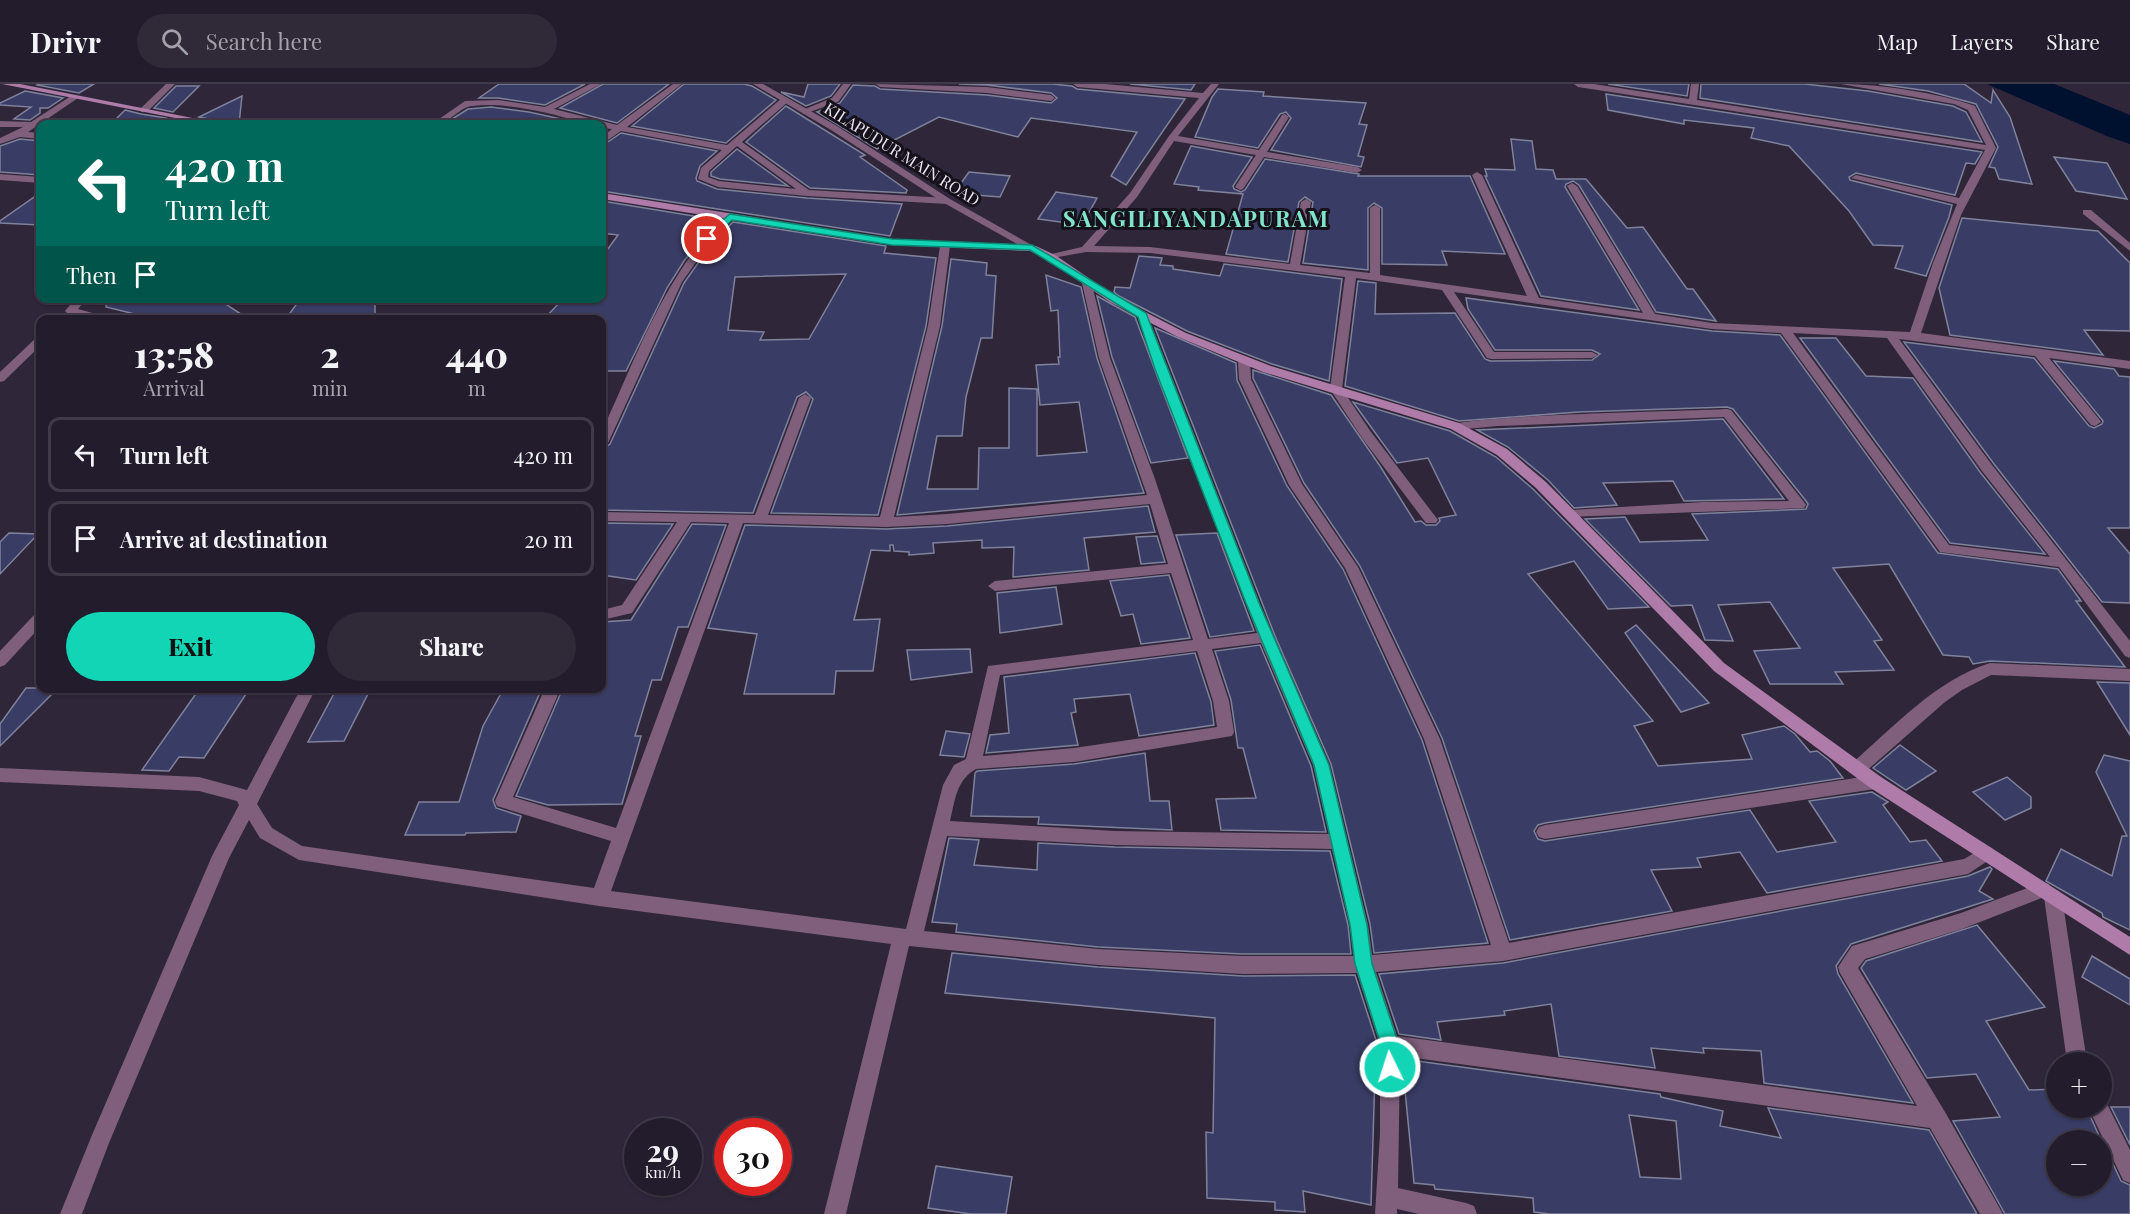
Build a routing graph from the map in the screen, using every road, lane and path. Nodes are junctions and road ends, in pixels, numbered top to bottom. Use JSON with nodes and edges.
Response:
{"nodes":[{"id":1,"x":6,"y":84,"type":"edge"},
{"id":2,"x":171,"y":84,"type":"edge"},
{"id":3,"x":597,"y":84,"type":"edge"},
{"id":4,"x":678,"y":84,"type":"edge"},
{"id":5,"x":757,"y":84,"type":"edge"},
{"id":6,"x":847,"y":84,"type":"edge"},
{"id":7,"x":880,"y":84,"type":"edge"},
{"id":8,"x":1077,"y":84,"type":"edge"},
{"id":9,"x":1215,"y":84,"type":"edge"},
{"id":10,"x":1578,"y":84,"type":"edge"},
{"id":11,"x":1695,"y":84,"type":"edge"},
{"id":12,"x":1845,"y":84,"type":"edge"},
{"id":13,"x":1206,"y":96,"type":"junction"},
{"id":14,"x":75,"y":98,"type":"junction"},
{"id":15,"x":1051,"y":98,"type":"dead end"},
{"id":16,"x":784,"y":100,"type":"junction"},
{"id":17,"x":1693,"y":101,"type":"junction"},
{"id":18,"x":144,"y":110,"type":"junction"},
{"id":19,"x":546,"y":110,"type":"junction"},
{"id":20,"x":804,"y":111,"type":"junction"},
{"id":21,"x":1285,"y":117,"type":"dead end"},
{"id":22,"x":40,"y":120,"type":"edge"},
{"id":23,"x":197,"y":120,"type":"edge"},
{"id":24,"x":443,"y":120,"type":"edge"},
{"id":25,"x":585,"y":120,"type":"edge"},
{"id":26,"x":36,"y":122,"type":"edge"},
{"id":27,"x":0,"y":124,"type":"edge"},
{"id":28,"x":32,"y":125,"type":"junction"},
{"id":29,"x":606,"y":125,"type":"edge"},
{"id":30,"x":616,"y":128,"type":"junction"},
{"id":31,"x":19,"y":134,"type":"junction"},
{"id":32,"x":36,"y":136,"type":"edge"},
{"id":33,"x":606,"y":137,"type":"edge"},
{"id":34,"x":1172,"y":138,"type":"junction"},
{"id":35,"x":0,"y":141,"type":"edge"},
{"id":36,"x":733,"y":145,"type":"junction"},
{"id":37,"x":1991,"y":148,"type":"junction"},
{"id":38,"x":1261,"y":154,"type":"junction"},
{"id":39,"x":1357,"y":170,"type":"dead end"},
{"id":40,"x":1477,"y":175,"type":"dead end"},
{"id":41,"x":0,"y":177,"type":"edge"},
{"id":42,"x":1856,"y":178,"type":"dead end"},
{"id":43,"x":36,"y":180,"type":"edge"},
{"id":44,"x":1572,"y":186,"type":"dead end"},
{"id":45,"x":1240,"y":188,"type":"dead end"},
{"id":46,"x":807,"y":193,"type":"junction"},
{"id":47,"x":606,"y":196,"type":"edge"},
{"id":48,"x":947,"y":201,"type":"junction"},
{"id":49,"x":1306,"y":202,"type":"dead end"},
{"id":50,"x":1963,"y":202,"type":"junction"},
{"id":51,"x":1375,"y":208,"type":"dead end"},
{"id":52,"x":2087,"y":212,"type":"dead end"},
{"id":53,"x":730,"y":217,"type":"junction"},
{"id":54,"x":945,"y":246,"type":"junction"},
{"id":55,"x":1032,"y":248,"type":"junction"},
{"id":56,"x":2130,"y":248,"type":"edge"},
{"id":57,"x":1086,"y":249,"type":"junction"},
{"id":58,"x":1051,"y":257,"type":"junction"},
{"id":59,"x":1294,"y":269,"type":"junction"},
{"id":60,"x":1351,"y":275,"type":"junction"},
{"id":61,"x":1375,"y":277,"type":"junction"},
{"id":62,"x":1087,"y":283,"type":"junction"},
{"id":63,"x":1445,"y":286,"type":"junction"},
{"id":64,"x":1535,"y":301,"type":"junction"},
{"id":65,"x":78,"y":303,"type":"edge"},
{"id":66,"x":67,"y":315,"type":"edge"},
{"id":67,"x":1143,"y":316,"type":"junction"},
{"id":68,"x":1652,"y":318,"type":"junction"},
{"id":69,"x":1785,"y":330,"type":"junction"},
{"id":70,"x":1890,"y":334,"type":"junction"},
{"id":71,"x":1915,"y":336,"type":"junction"},
{"id":72,"x":36,"y":344,"type":"edge"},
{"id":73,"x":2038,"y":352,"type":"junction"},
{"id":74,"x":1592,"y":355,"type":"dead end"},
{"id":75,"x":1244,"y":361,"type":"junction"},
{"id":76,"x":2130,"y":365,"type":"edge"},
{"id":77,"x":0,"y":378,"type":"edge"},
{"id":78,"x":1336,"y":389,"type":"junction"},
{"id":79,"x":805,"y":398,"type":"dead end"},
{"id":80,"x":2095,"y":422,"type":"dead end"},
{"id":81,"x":1455,"y":426,"type":"junction"},
{"id":82,"x":606,"y":434,"type":"edge"},
{"id":83,"x":1154,"y":499,"type":"junction"},
{"id":84,"x":1571,"y":514,"type":"junction"},
{"id":85,"x":606,"y":516,"type":"edge"},
{"id":86,"x":686,"y":519,"type":"junction"},
{"id":87,"x":737,"y":520,"type":"junction"},
{"id":88,"x":1431,"y":520,"type":"dead end"},
{"id":89,"x":759,"y":521,"type":"junction"},
{"id":90,"x":886,"y":522,"type":"junction"},
{"id":91,"x":2064,"y":563,"type":"junction"},
{"id":92,"x":1176,"y":568,"type":"junction"},
{"id":93,"x":995,"y":586,"type":"dead end"},
{"id":94,"x":606,"y":614,"type":"edge"},
{"id":95,"x":36,"y":622,"type":"edge"},
{"id":96,"x":1266,"y":637,"type":"junction"},
{"id":97,"x":1203,"y":645,"type":"junction"},
{"id":98,"x":2130,"y":652,"type":"edge"},
{"id":99,"x":0,"y":661,"type":"edge"},
{"id":100,"x":2130,"y":675,"type":"edge"},
{"id":101,"x":306,"y":693,"type":"edge"},
{"id":102,"x":552,"y":693,"type":"edge"},
{"id":103,"x":973,"y":763,"type":"junction"},
{"id":104,"x":1858,"y":768,"type":"junction"},
{"id":105,"x":0,"y":775,"type":"edge"},
{"id":106,"x":1875,"y":782,"type":"junction"},
{"id":107,"x":248,"y":804,"type":"junction"},
{"id":108,"x":940,"y":828,"type":"junction"},
{"id":109,"x":1545,"y":832,"type":"dead end"},
{"id":110,"x":621,"y":837,"type":"junction"},
{"id":111,"x":1340,"y":842,"type":"junction"},
{"id":112,"x":1986,"y":853,"type":"junction"},
{"id":113,"x":2048,"y":894,"type":"junction"},
{"id":114,"x":599,"y":898,"type":"junction"},
{"id":115,"x":907,"y":937,"type":"junction"},
{"id":116,"x":2130,"y":947,"type":"edge"},
{"id":117,"x":1503,"y":953,"type":"junction"},
{"id":118,"x":1364,"y":964,"type":"junction"},
{"id":119,"x":1390,"y":1045,"type":"junction"},
{"id":120,"x":2075,"y":1052,"type":"edge"},
{"id":121,"x":2103,"y":1118,"type":"edge"},
{"id":122,"x":1938,"y":1119,"type":"junction"},
{"id":123,"x":2130,"y":1173,"type":"edge"},
{"id":124,"x":1386,"y":1205,"type":"edge"},
{"id":125,"x":71,"y":1214,"type":"edge"},
{"id":126,"x":835,"y":1214,"type":"edge"},
{"id":127,"x":1466,"y":1214,"type":"edge"},
{"id":128,"x":1992,"y":1214,"type":"edge"}],
"edges":[{"from":1,"to":14,"type":"main road"},
{"from":2,"to":18,"type":"street"},
{"from":3,"to":19,"type":"street"},
{"from":4,"to":30,"type":"street"},
{"from":5,"to":16,"type":"street","name":"KILAPUDUR MAIN ROAD"},
{"from":6,"to":20,"type":"street"},
{"from":7,"to":15,"type":"street"},
{"from":8,"to":13,"type":"street"},
{"from":9,"to":13,"type":"street"},
{"from":10,"to":17,"type":"street"},
{"from":11,"to":17,"type":"street"},
{"from":12,"to":37,"type":"street"},
{"from":13,"to":34,"type":"street"},
{"from":14,"to":18,"type":"main road"},
{"from":14,"to":22,"type":"street"},
{"from":16,"to":20,"type":"street","name":"KILAPUDUR MAIN ROAD"},
{"from":16,"to":36,"type":"street"},
{"from":17,"to":37,"type":"street"},
{"from":18,"to":23,"type":"main road"},
{"from":19,"to":24,"type":"street"},
{"from":19,"to":25,"type":"street"},
{"from":20,"to":48,"type":"street","name":"KILAPUDUR MAIN ROAD"},
{"from":21,"to":38,"type":"street"},
{"from":26,"to":28,"type":"street"},
{"from":27,"to":28,"type":"street"},
{"from":28,"to":31,"type":"street"},
{"from":29,"to":30,"type":"street"},
{"from":30,"to":33,"type":"street"},
{"from":30,"to":36,"type":"street"},
{"from":31,"to":32,"type":"street"},
{"from":31,"to":35,"type":"street"},
{"from":34,"to":38,"type":"street"},
{"from":34,"to":57,"type":"street"},
{"from":36,"to":46,"type":"street"},
{"from":36,"to":46,"type":"street"},
{"from":37,"to":50,"type":"street"},
{"from":38,"to":39,"type":"street"},
{"from":38,"to":45,"type":"street"},
{"from":40,"to":64,"type":"street"},
{"from":41,"to":43,"type":"street"},
{"from":42,"to":50,"type":"street"},
{"from":44,"to":68,"type":"street"},
{"from":46,"to":48,"type":"street"},
{"from":47,"to":53,"type":"main road"},
{"from":48,"to":55,"type":"street","name":"KILAPUDUR MAIN ROAD"},
{"from":49,"to":59,"type":"street"},
{"from":50,"to":71,"type":"street"},
{"from":51,"to":61,"type":"street"},
{"from":52,"to":56,"type":"street"},
{"from":53,"to":54,"type":"main road"},
{"from":53,"to":82,"type":"street"},
{"from":54,"to":55,"type":"main road"},
{"from":54,"to":90,"type":"street"},
{"from":55,"to":58,"type":"main road"},
{"from":57,"to":58,"type":"street"},
{"from":57,"to":59,"type":"street"},
{"from":58,"to":62,"type":"main road"},
{"from":59,"to":60,"type":"street"},
{"from":60,"to":61,"type":"street"},
{"from":60,"to":78,"type":"street"},
{"from":61,"to":63,"type":"street"},
{"from":62,"to":67,"type":"main road"},
{"from":62,"to":83,"type":"street"},
{"from":63,"to":64,"type":"street"},
{"from":63,"to":74,"type":"street"},
{"from":64,"to":68,"type":"street"},
{"from":65,"to":66,"type":"street"},
{"from":67,"to":75,"type":"main road"},
{"from":67,"to":96,"type":"street"},
{"from":68,"to":69,"type":"street"},
{"from":69,"to":70,"type":"street"},
{"from":69,"to":91,"type":"street"},
{"from":70,"to":71,"type":"street"},
{"from":70,"to":91,"type":"street"},
{"from":71,"to":73,"type":"street"},
{"from":72,"to":77,"type":"street"},
{"from":73,"to":76,"type":"street"},
{"from":73,"to":80,"type":"street"},
{"from":75,"to":78,"type":"main road"},
{"from":75,"to":117,"type":"street"},
{"from":78,"to":81,"type":"main road"},
{"from":78,"to":88,"type":"street"},
{"from":79,"to":89,"type":"street"},
{"from":81,"to":84,"type":"main road"},
{"from":81,"to":84,"type":"street"},
{"from":83,"to":90,"type":"street"},
{"from":83,"to":92,"type":"street"},
{"from":84,"to":104,"type":"main road"},
{"from":85,"to":86,"type":"street"},
{"from":86,"to":87,"type":"street"},
{"from":86,"to":94,"type":"street"},
{"from":87,"to":89,"type":"street"},
{"from":87,"to":110,"type":"street"},
{"from":89,"to":90,"type":"street"},
{"from":91,"to":98,"type":"street"},
{"from":92,"to":93,"type":"street"},
{"from":92,"to":97,"type":"street"},
{"from":95,"to":99,"type":"street"},
{"from":96,"to":97,"type":"street"},
{"from":96,"to":111,"type":"street"},
{"from":97,"to":103,"type":"street"},
{"from":97,"to":103,"type":"street"},
{"from":100,"to":104,"type":"street"},
{"from":101,"to":107,"type":"street"},
{"from":102,"to":110,"type":"street"},
{"from":103,"to":108,"type":"street"},
{"from":104,"to":106,"type":"main road"},
{"from":105,"to":107,"type":"street"},
{"from":106,"to":109,"type":"street"},
{"from":106,"to":112,"type":"main road"},
{"from":107,"to":114,"type":"street"},
{"from":107,"to":125,"type":"street"},
{"from":108,"to":111,"type":"street"},
{"from":108,"to":115,"type":"street"},
{"from":110,"to":114,"type":"street"},
{"from":111,"to":118,"type":"street"},
{"from":112,"to":113,"type":"main road"},
{"from":112,"to":117,"type":"street"},
{"from":113,"to":116,"type":"main road"},
{"from":113,"to":120,"type":"street"},
{"from":113,"to":122,"type":"street"},
{"from":114,"to":115,"type":"street"},
{"from":115,"to":118,"type":"street"},
{"from":115,"to":126,"type":"street"},
{"from":117,"to":118,"type":"street"},
{"from":118,"to":119,"type":"street"},
{"from":119,"to":122,"type":"street"},
{"from":119,"to":124,"type":"street"},
{"from":121,"to":123,"type":"street"},
{"from":122,"to":128,"type":"street"},
{"from":124,"to":127,"type":"street"}]}
